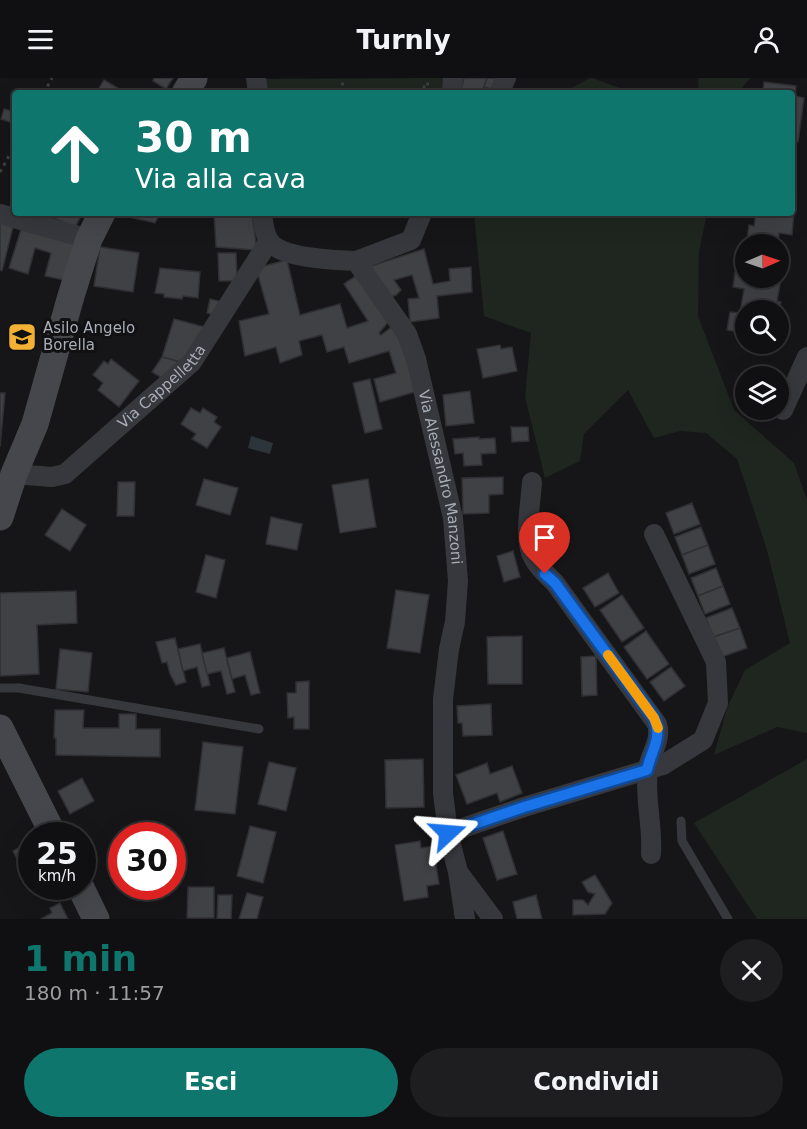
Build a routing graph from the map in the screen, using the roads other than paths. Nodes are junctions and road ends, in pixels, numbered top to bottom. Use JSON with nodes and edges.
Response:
{"nodes":[{"id":1,"x":0,"y":214,"type":"edge"},
{"id":2,"x":100,"y":216,"type":"edge"},
{"id":3,"x":262,"y":216,"type":"edge"},
{"id":4,"x":421,"y":216,"type":"edge"},
{"id":5,"x":89,"y":239,"type":"junction"},
{"id":6,"x":269,"y":241,"type":"junction"},
{"id":7,"x":356,"y":261,"type":"junction"},
{"id":8,"x":807,"y":357,"type":"edge"},
{"id":9,"x":789,"y":397,"type":"edge"},
{"id":10,"x":7,"y":481,"type":"edge"},
{"id":11,"x":532,"y":482,"type":"dead end"},
{"id":12,"x":0,"y":517,"type":"edge"},
{"id":13,"x":654,"y":534,"type":"dead end"},
{"id":14,"x":0,"y":688,"type":"edge"},
{"id":15,"x":0,"y":728,"type":"edge"},
{"id":16,"x":259,"y":729,"type":"dead end"},
{"id":17,"x":647,"y":770,"type":"junction"},
{"id":18,"x":681,"y":821,"type":"dead end"},
{"id":19,"x":47,"y":822,"type":"edge"},
{"id":20,"x":448,"y":833,"type":"junction"},
{"id":21,"x":651,"y":854,"type":"dead end"},
{"id":22,"x":458,"y":872,"type":"junction"},
{"id":23,"x":87,"y":900,"type":"edge"},
{"id":24,"x":96,"y":919,"type":"edge"},
{"id":25,"x":465,"y":919,"type":"edge"},
{"id":26,"x":493,"y":919,"type":"edge"},
{"id":27,"x":728,"y":919,"type":"edge"}],
"edges":[{"from":1,"to":5,"type":"street"},
{"from":2,"to":5,"type":"street"},
{"from":3,"to":6,"type":"street"},
{"from":4,"to":7,"type":"street"},
{"from":5,"to":10,"type":"street"},
{"from":6,"to":7,"type":"street"},
{"from":6,"to":10,"type":"street","name":"Via Cappelletta"},
{"from":7,"to":20,"type":"street","name":"Via Alessandro Manzoni"},
{"from":8,"to":9,"type":"street"},
{"from":10,"to":12,"type":"street"},
{"from":11,"to":17,"type":"street"},
{"from":13,"to":17,"type":"street"},
{"from":14,"to":16,"type":"lane"},
{"from":15,"to":19,"type":"street"},
{"from":17,"to":20,"type":"street"},
{"from":17,"to":21,"type":"street"},
{"from":18,"to":27,"type":"lane"},
{"from":20,"to":22,"type":"street","name":"Via Alessandro Manzoni"},
{"from":22,"to":25,"type":"street","name":"Via Alessandro Manzoni"},
{"from":22,"to":26,"type":"street"},
{"from":23,"to":24,"type":"street"}]}
